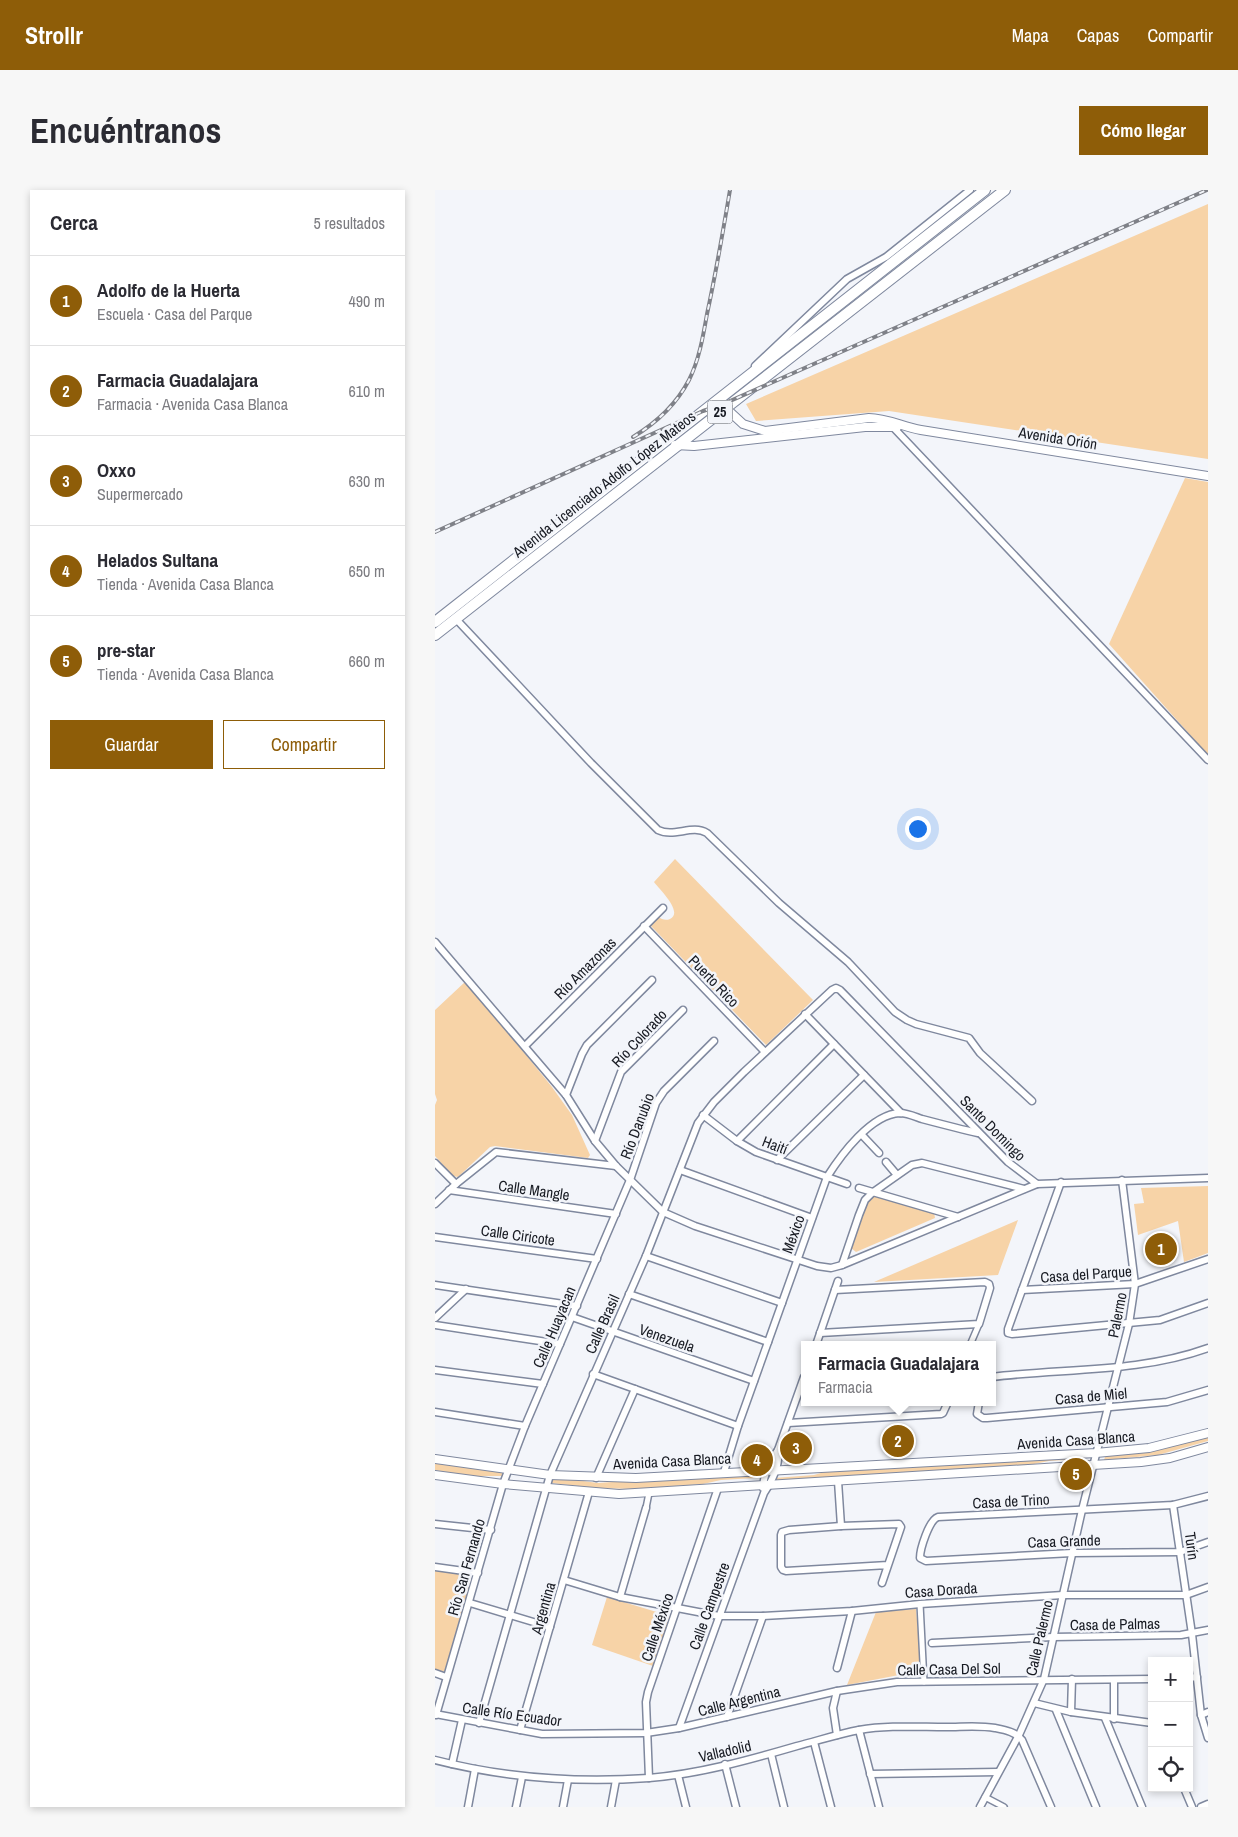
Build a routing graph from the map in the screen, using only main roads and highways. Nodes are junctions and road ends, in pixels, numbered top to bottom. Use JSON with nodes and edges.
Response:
{"nodes":[{"id":1,"x":985,"y":190,"type":"edge"},
{"id":2,"x":1005,"y":190,"type":"edge"},
{"id":3,"x":435,"y":622,"type":"edge"},
{"id":4,"x":435,"y":635,"type":"edge"}],
"edges":[{"from":1,"to":3,"type":"main road","name":"Avenida Licenciado Adolfo López Mateos","number":"25"},
{"from":2,"to":4,"type":"main road","name":"Avenida Licenciado Adolfo López Mateos","number":"25"}]}
